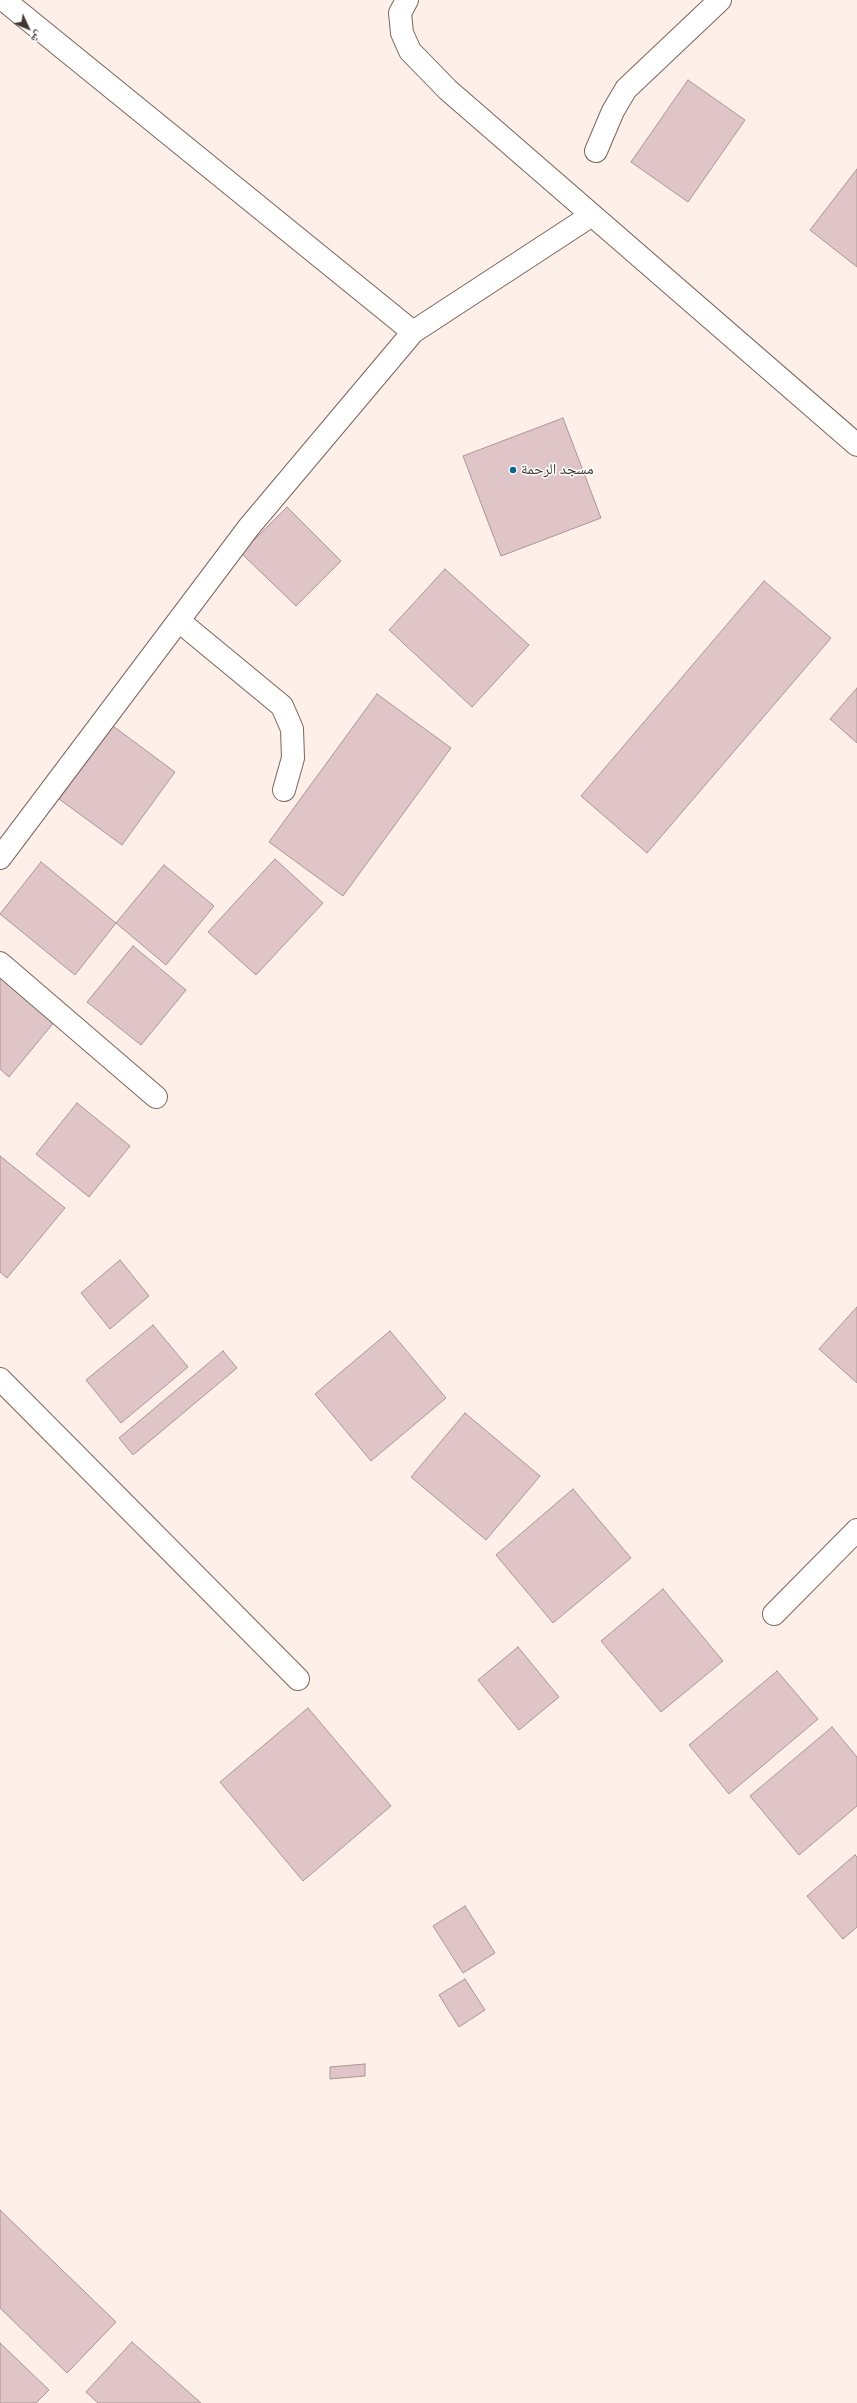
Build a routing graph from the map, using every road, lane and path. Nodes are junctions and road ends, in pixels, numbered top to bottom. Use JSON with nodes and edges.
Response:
{"nodes":[{"id":1,"x":4,"y":0,"type":"edge"},
{"id":2,"x":407,"y":0,"type":"edge"},
{"id":3,"x":720,"y":0,"type":"edge"},
{"id":4,"x":596,"y":151,"type":"dead end"},
{"id":5,"x":592,"y":215,"type":"junction"},
{"id":6,"x":412,"y":332,"type":"junction"},
{"id":7,"x":857,"y":445,"type":"edge"},
{"id":8,"x":179,"y":621,"type":"junction"},
{"id":9,"x":284,"y":790,"type":"dead end"},
{"id":10,"x":0,"y":858,"type":"edge"},
{"id":11,"x":0,"y":963,"type":"edge"},
{"id":12,"x":156,"y":1097,"type":"dead end"},
{"id":13,"x":0,"y":1379,"type":"edge"},
{"id":14,"x":857,"y":1530,"type":"edge"},
{"id":15,"x":774,"y":1614,"type":"dead end"},
{"id":16,"x":298,"y":1679,"type":"dead end"}],
"edges":[{"from":1,"to":6,"type":"street"},
{"from":2,"to":5,"type":"street"},
{"from":3,"to":4,"type":"street"},
{"from":5,"to":6,"type":"street"},
{"from":5,"to":7,"type":"street"},
{"from":6,"to":8,"type":"street"},
{"from":8,"to":9,"type":"street"},
{"from":8,"to":10,"type":"street"},
{"from":11,"to":12,"type":"street"},
{"from":13,"to":16,"type":"street"},
{"from":14,"to":15,"type":"street"}]}
